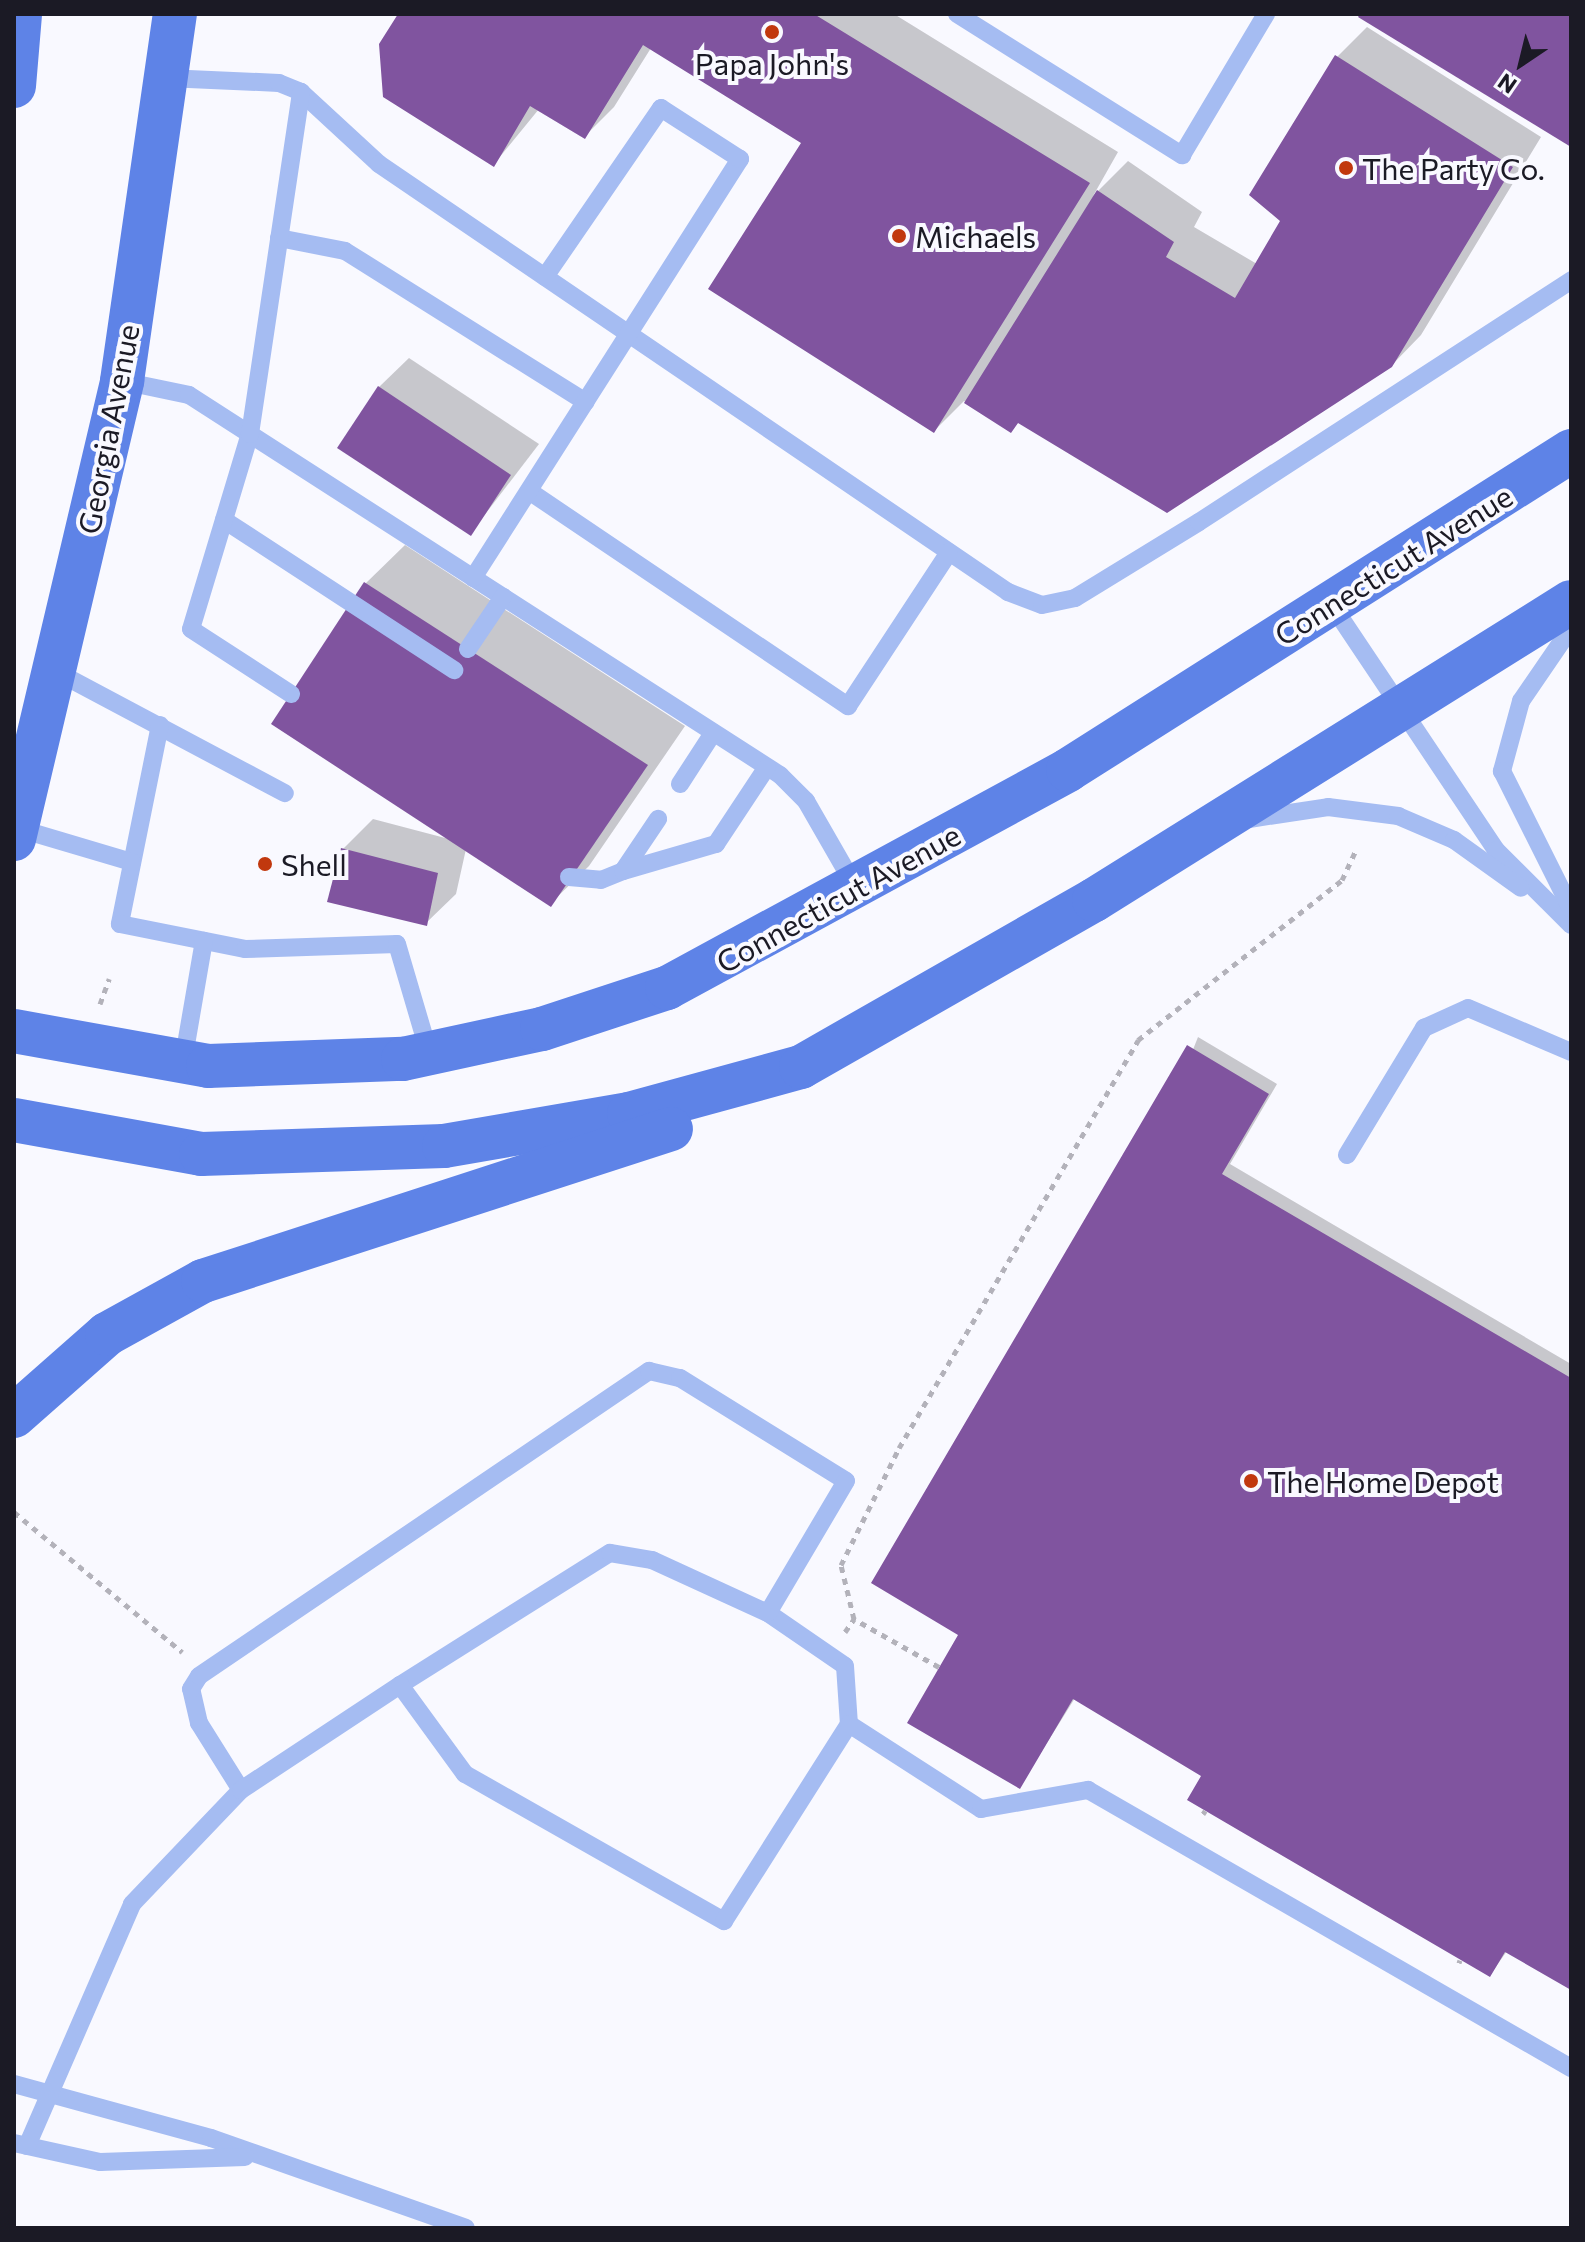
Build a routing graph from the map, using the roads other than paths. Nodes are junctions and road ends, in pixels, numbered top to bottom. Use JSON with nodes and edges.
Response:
{"nodes":[{"id":1,"x":20,"y":14,"type":"edge"},
{"id":2,"x":175,"y":14,"type":"edge"},
{"id":3,"x":957,"y":14,"type":"edge"},
{"id":4,"x":1266,"y":14,"type":"edge"},
{"id":5,"x":166,"y":78,"type":"junction"},
{"id":6,"x":14,"y":86,"type":"edge"},
{"id":7,"x":301,"y":92,"type":"junction"},
{"id":8,"x":279,"y":238,"type":"junction"},
{"id":9,"x":545,"y":277,"type":"junction"},
{"id":10,"x":1571,"y":280,"type":"edge"},
{"id":11,"x":631,"y":335,"type":"junction"},
{"id":12,"x":122,"y":381,"type":"junction"},
{"id":13,"x":586,"y":402,"type":"junction"},
{"id":14,"x":250,"y":434,"type":"junction"},
{"id":15,"x":1571,"y":451,"type":"edge"},
{"id":16,"x":529,"y":491,"type":"junction"},
{"id":17,"x":224,"y":520,"type":"junction"},
{"id":18,"x":949,"y":552,"type":"junction"},
{"id":19,"x":473,"y":578,"type":"junction"},
{"id":20,"x":503,"y":597,"type":"junction"},
{"id":21,"x":1571,"y":602,"type":"edge"},
{"id":22,"x":1332,"y":605,"type":"junction"},
{"id":23,"x":1571,"y":628,"type":"edge"},
{"id":24,"x":468,"y":649,"type":"dead end"},
{"id":25,"x":454,"y":670,"type":"dead end"},
{"id":26,"x":57,"y":672,"type":"junction"},
{"id":27,"x":291,"y":694,"type":"dead end"},
{"id":28,"x":1399,"y":708,"type":"junction"},
{"id":29,"x":160,"y":725,"type":"junction"},
{"id":30,"x":713,"y":733,"type":"junction"},
{"id":31,"x":767,"y":767,"type":"junction"},
{"id":32,"x":680,"y":784,"type":"dead end"},
{"id":33,"x":285,"y":793,"type":"dead end"},
{"id":34,"x":658,"y":819,"type":"dead end"},
{"id":35,"x":1214,"y":825,"type":"junction"},
{"id":36,"x":16,"y":834,"type":"edge"},
{"id":37,"x":132,"y":862,"type":"junction"},
{"id":38,"x":623,"y":871,"type":"junction"},
{"id":39,"x":569,"y":877,"type":"dead end"},
{"id":40,"x":857,"y":890,"type":"junction"},
{"id":41,"x":1571,"y":909,"type":"edge"},
{"id":42,"x":1571,"y":927,"type":"edge"},
{"id":43,"x":204,"y":941,"type":"junction"},
{"id":44,"x":14,"y":1031,"type":"edge"},
{"id":45,"x":1571,"y":1052,"type":"edge"},
{"id":46,"x":429,"y":1053,"type":"junction"},
{"id":47,"x":183,"y":1062,"type":"junction"},
{"id":48,"x":801,"y":1067,"type":"junction"},
{"id":49,"x":14,"y":1120,"type":"edge"},
{"id":50,"x":1347,"y":1155,"type":"dead end"},
{"id":51,"x":14,"y":1416,"type":"edge"},
{"id":52,"x":768,"y":1613,"type":"junction"},
{"id":53,"x":400,"y":1685,"type":"junction"},
{"id":54,"x":849,"y":1724,"type":"junction"},
{"id":55,"x":241,"y":1790,"type":"junction"},
{"id":56,"x":1571,"y":2068,"type":"edge"},
{"id":57,"x":14,"y":2084,"type":"edge"},
{"id":58,"x":47,"y":2092,"type":"junction"},
{"id":59,"x":21,"y":2145,"type":"edge"},
{"id":60,"x":251,"y":2156,"type":"junction"},
{"id":61,"x":466,"y":2228,"type":"edge"}],
"edges":[{"from":1,"to":6,"type":"main road"},
{"from":2,"to":5,"type":"main road","name":"Georgia Avenue"},
{"from":3,"to":4,"type":"lane"},
{"from":5,"to":7,"type":"lane"},
{"from":5,"to":12,"type":"main road","name":"Georgia Avenue"},
{"from":7,"to":8,"type":"lane"},
{"from":7,"to":9,"type":"lane"},
{"from":8,"to":13,"type":"lane"},
{"from":8,"to":14,"type":"lane"},
{"from":9,"to":11,"type":"lane"},
{"from":9,"to":11,"type":"lane"},
{"from":10,"to":18,"type":"lane"},
{"from":11,"to":13,"type":"lane"},
{"from":11,"to":18,"type":"lane"},
{"from":12,"to":14,"type":"lane"},
{"from":12,"to":26,"type":"main road","name":"Georgia Avenue"},
{"from":13,"to":16,"type":"lane"},
{"from":14,"to":17,"type":"lane"},
{"from":14,"to":19,"type":"lane"},
{"from":15,"to":22,"type":"main road","name":"Connecticut Avenue"},
{"from":16,"to":18,"type":"lane"},
{"from":16,"to":19,"type":"lane"},
{"from":17,"to":25,"type":"lane"},
{"from":17,"to":27,"type":"lane"},
{"from":19,"to":20,"type":"lane"},
{"from":20,"to":24,"type":"lane"},
{"from":20,"to":30,"type":"lane"},
{"from":21,"to":28,"type":"main road"},
{"from":22,"to":28,"type":"lane"},
{"from":22,"to":40,"type":"main road","name":"Connecticut Avenue"},
{"from":23,"to":41,"type":"lane"},
{"from":26,"to":29,"type":"lane"},
{"from":26,"to":36,"type":"main road","name":"Georgia Avenue"},
{"from":28,"to":35,"type":"main road"},
{"from":28,"to":42,"type":"lane"},
{"from":29,"to":33,"type":"lane"},
{"from":29,"to":37,"type":"lane"},
{"from":30,"to":31,"type":"lane"},
{"from":30,"to":32,"type":"lane"},
{"from":31,"to":38,"type":"lane"},
{"from":31,"to":40,"type":"lane"},
{"from":34,"to":38,"type":"lane"},
{"from":35,"to":42,"type":"lane"},
{"from":35,"to":48,"type":"main road"},
{"from":36,"to":37,"type":"lane"},
{"from":37,"to":43,"type":"lane"},
{"from":38,"to":39,"type":"lane"},
{"from":40,"to":46,"type":"main road","name":"Connecticut Avenue"},
{"from":43,"to":46,"type":"lane"},
{"from":43,"to":47,"type":"lane"},
{"from":44,"to":47,"type":"main road","name":"Connecticut Avenue"},
{"from":45,"to":50,"type":"lane"},
{"from":46,"to":47,"type":"main road","name":"Connecticut Avenue"},
{"from":48,"to":49,"type":"main road"},
{"from":48,"to":51,"type":"main road"},
{"from":52,"to":53,"type":"lane"},
{"from":52,"to":54,"type":"lane"},
{"from":52,"to":55,"type":"lane"},
{"from":53,"to":54,"type":"lane"},
{"from":53,"to":55,"type":"lane"},
{"from":54,"to":56,"type":"lane"},
{"from":55,"to":58,"type":"lane"},
{"from":57,"to":58,"type":"lane"},
{"from":58,"to":59,"type":"lane"},
{"from":58,"to":60,"type":"lane"},
{"from":59,"to":60,"type":"lane"},
{"from":60,"to":61,"type":"lane"}]}
